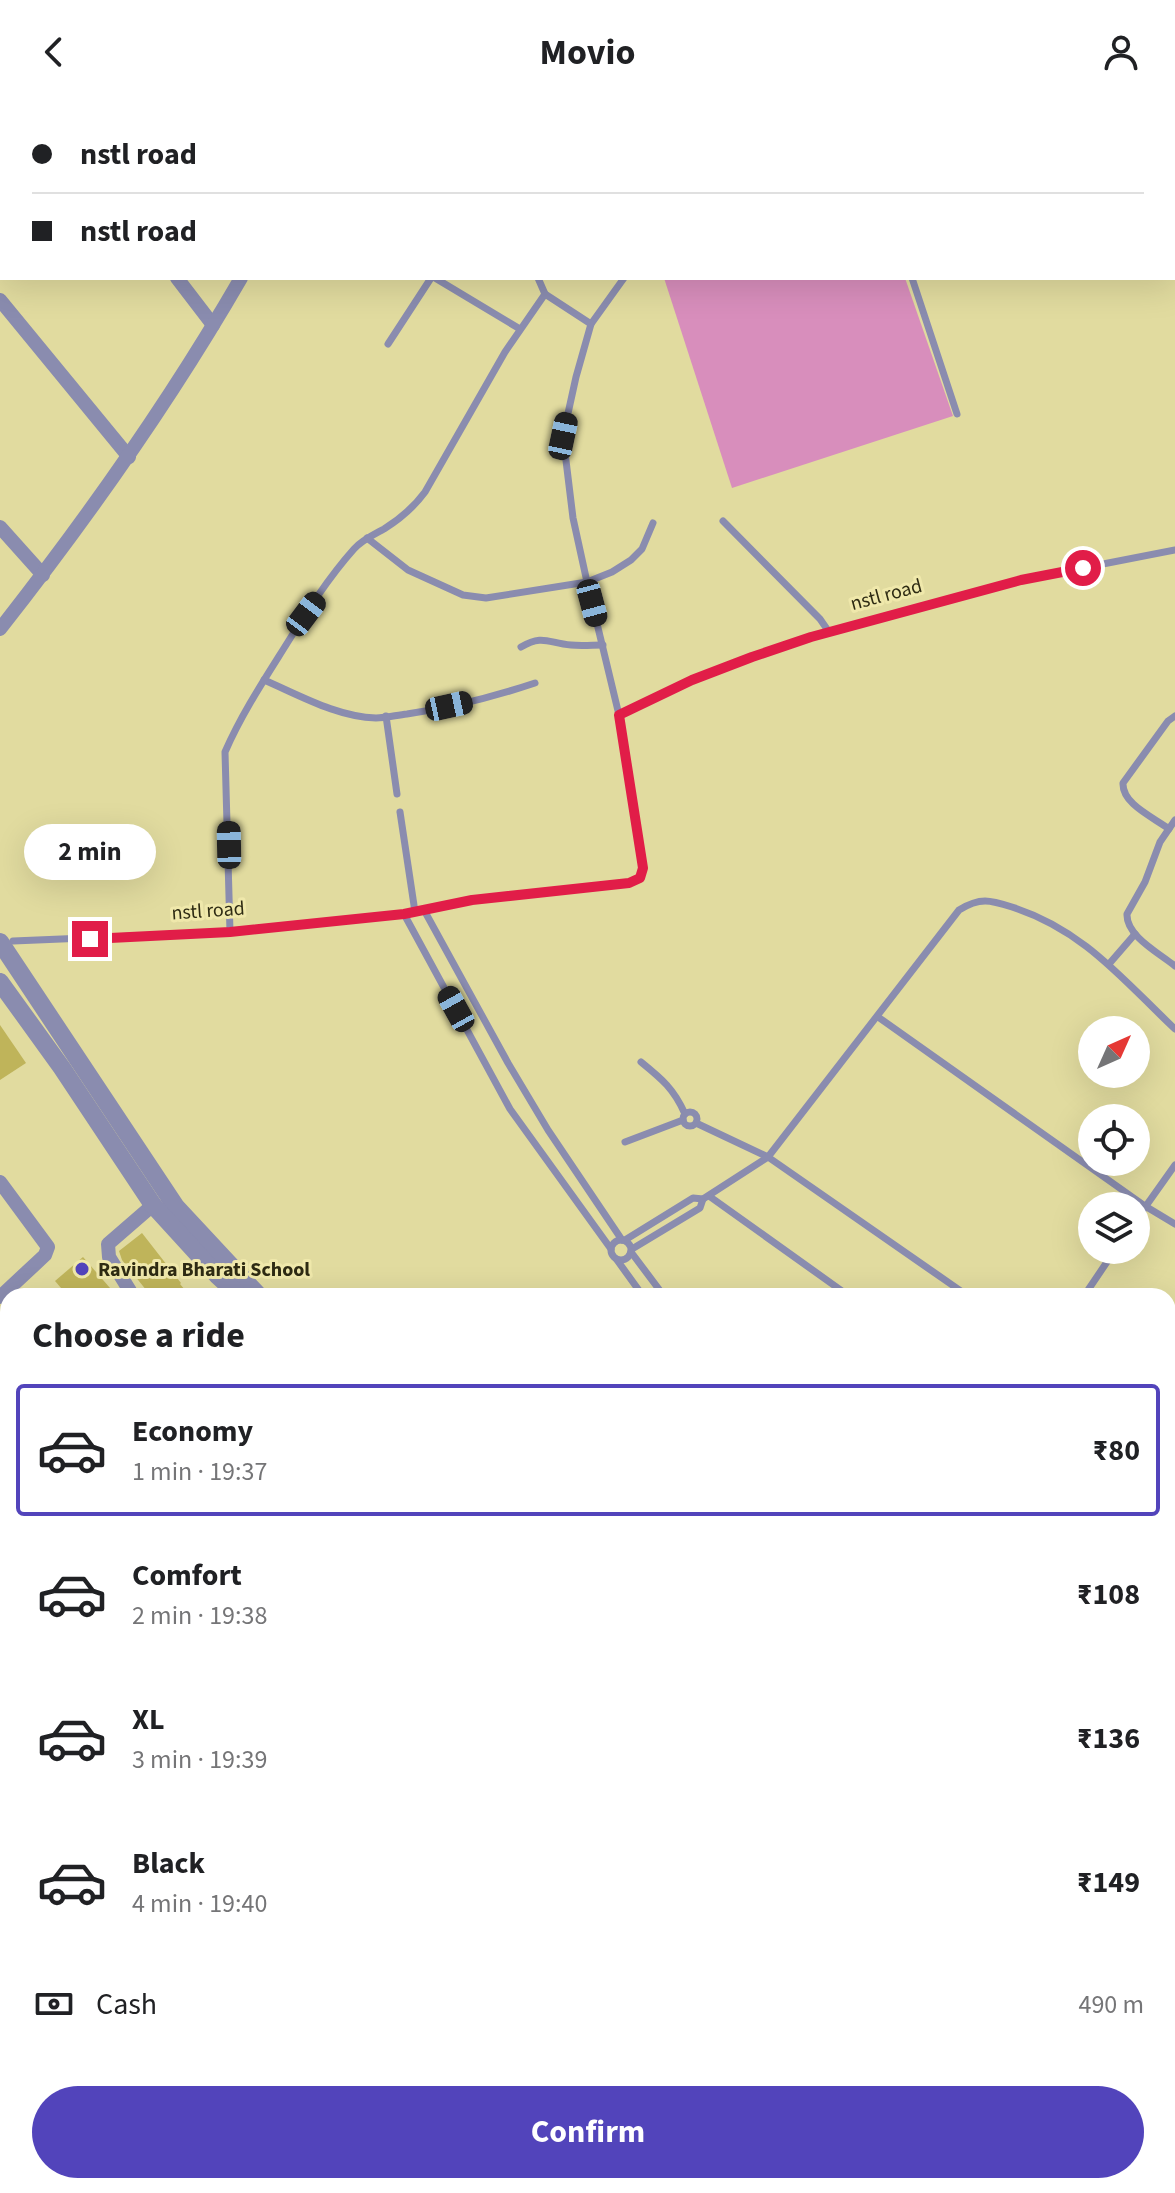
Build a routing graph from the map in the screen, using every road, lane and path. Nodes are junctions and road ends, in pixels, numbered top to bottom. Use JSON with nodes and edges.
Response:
{"nodes":[{"id":1,"x":179,"y":280,"type":"edge"},
{"id":2,"x":240,"y":280,"type":"edge"},
{"id":3,"x":432,"y":280,"type":"edge"},
{"id":4,"x":436,"y":280,"type":"edge"},
{"id":5,"x":539,"y":280,"type":"edge"},
{"id":6,"x":623,"y":280,"type":"edge"},
{"id":7,"x":913,"y":280,"type":"edge"},
{"id":8,"x":545,"y":294,"type":"junction"},
{"id":9,"x":0,"y":300,"type":"edge"},
{"id":10,"x":591,"y":324,"type":"junction"},
{"id":11,"x":213,"y":325,"type":"junction"},
{"id":12,"x":520,"y":329,"type":"junction"},
{"id":13,"x":388,"y":344,"type":"dead end"},
{"id":14,"x":957,"y":414,"type":"dead end"},
{"id":15,"x":129,"y":457,"type":"junction"},
{"id":16,"x":723,"y":521,"type":"dead end"},
{"id":17,"x":653,"y":523,"type":"dead end"},
{"id":18,"x":0,"y":527,"type":"edge"},
{"id":19,"x":367,"y":538,"type":"junction"},
{"id":20,"x":1175,"y":550,"type":"edge"},
{"id":21,"x":43,"y":575,"type":"junction"},
{"id":22,"x":587,"y":582,"type":"junction"},
{"id":23,"x":0,"y":629,"type":"edge"},
{"id":24,"x":829,"y":632,"type":"junction"},
{"id":25,"x":603,"y":645,"type":"junction"},
{"id":26,"x":521,"y":647,"type":"dead end"},
{"id":27,"x":264,"y":680,"type":"junction"},
{"id":28,"x":535,"y":683,"type":"dead end"},
{"id":29,"x":619,"y":715,"type":"junction"},
{"id":30,"x":386,"y":716,"type":"junction"},
{"id":31,"x":1175,"y":716,"type":"edge"},
{"id":32,"x":397,"y":794,"type":"dead end"},
{"id":33,"x":400,"y":812,"type":"dead end"},
{"id":34,"x":1175,"y":820,"type":"edge"},
{"id":35,"x":1169,"y":829,"type":"junction"},
{"id":36,"x":420,"y":911,"type":"junction"},
{"id":37,"x":404,"y":914,"type":"junction"},
{"id":38,"x":230,"y":932,"type":"junction"},
{"id":39,"x":1135,"y":934,"type":"junction"},
{"id":40,"x":4,"y":945,"type":"edge"},
{"id":41,"x":1109,"y":964,"type":"junction"},
{"id":42,"x":1175,"y":966,"type":"edge"},
{"id":43,"x":0,"y":982,"type":"edge"},
{"id":44,"x":878,"y":1017,"type":"junction"},
{"id":45,"x":1175,"y":1029,"type":"edge"},
{"id":46,"x":641,"y":1062,"type":"dead end"},
{"id":47,"x":684,"y":1117,"type":"junction"},
{"id":48,"x":625,"y":1142,"type":"dead end"},
{"id":49,"x":768,"y":1157,"type":"junction"},
{"id":50,"x":1175,"y":1165,"type":"edge"},
{"id":51,"x":0,"y":1182,"type":"edge"},
{"id":52,"x":1125,"y":1192,"type":"edge"},
{"id":53,"x":706,"y":1197,"type":"junction"},
{"id":54,"x":1150,"y":1199,"type":"edge"},
{"id":55,"x":153,"y":1205,"type":"junction"},
{"id":56,"x":1150,"y":1209,"type":"edge"},
{"id":57,"x":1175,"y":1224,"type":"edge"},
{"id":58,"x":624,"y":1240,"type":"junction"},
{"id":59,"x":611,"y":1249,"type":"junction"},
{"id":60,"x":631,"y":1251,"type":"junction"},
{"id":61,"x":617,"y":1260,"type":"junction"},
{"id":62,"x":1106,"y":1264,"type":"edge"},
{"id":63,"x":10,"y":1288,"type":"edge"},
{"id":64,"x":128,"y":1288,"type":"edge"},
{"id":65,"x":231,"y":1288,"type":"edge"},
{"id":66,"x":252,"y":1288,"type":"edge"},
{"id":67,"x":637,"y":1288,"type":"edge"},
{"id":68,"x":658,"y":1288,"type":"edge"},
{"id":69,"x":837,"y":1288,"type":"edge"},
{"id":70,"x":956,"y":1288,"type":"edge"},
{"id":71,"x":1089,"y":1288,"type":"edge"}],
"edges":[{"from":1,"to":11,"type":"street"},
{"from":2,"to":11,"type":"street"},
{"from":3,"to":13,"type":"lane"},
{"from":4,"to":12,"type":"lane"},
{"from":5,"to":8,"type":"lane"},
{"from":6,"to":10,"type":"lane","name":"nstl road"},
{"from":7,"to":14,"type":"lane"},
{"from":8,"to":10,"type":"lane"},
{"from":8,"to":12,"type":"lane"},
{"from":9,"to":15,"type":"street"},
{"from":10,"to":22,"type":"lane","name":"nstl road"},
{"from":11,"to":15,"type":"street"},
{"from":12,"to":19,"type":"lane"},
{"from":15,"to":21,"type":"street"},
{"from":16,"to":24,"type":"lane"},
{"from":17,"to":22,"type":"lane"},
{"from":18,"to":21,"type":"street"},
{"from":19,"to":22,"type":"lane"},
{"from":19,"to":27,"type":"lane"},
{"from":20,"to":24,"type":"lane","name":"nstl road"},
{"from":21,"to":23,"type":"street"},
{"from":22,"to":25,"type":"lane","name":"nstl road"},
{"from":24,"to":29,"type":"lane","name":"nstl road"},
{"from":25,"to":26,"type":"lane"},
{"from":25,"to":29,"type":"lane","name":"nstl road"},
{"from":27,"to":30,"type":"lane"},
{"from":27,"to":38,"type":"lane"},
{"from":28,"to":30,"type":"lane"},
{"from":29,"to":36,"type":"lane","name":"nstl road"},
{"from":30,"to":32,"type":"lane"},
{"from":31,"to":35,"type":"lane"},
{"from":33,"to":36,"type":"lane"},
{"from":34,"to":35,"type":"lane"},
{"from":35,"to":39,"type":"lane"},
{"from":36,"to":37,"type":"lane","name":"nstl road"},
{"from":36,"to":58,"type":"lane"},
{"from":37,"to":38,"type":"lane","name":"nstl road"},
{"from":37,"to":59,"type":"lane"},
{"from":38,"to":40,"type":"lane","name":"nstl road"},
{"from":39,"to":41,"type":"lane"},
{"from":39,"to":42,"type":"lane"},
{"from":40,"to":66,"type":"street"},
{"from":41,"to":44,"type":"lane"},
{"from":41,"to":45,"type":"lane"},
{"from":43,"to":55,"type":"street"},
{"from":44,"to":49,"type":"lane"},
{"from":44,"to":52,"type":"lane"},
{"from":46,"to":47,"type":"lane"},
{"from":47,"to":48,"type":"lane"},
{"from":47,"to":49,"type":"lane"},
{"from":49,"to":53,"type":"lane"},
{"from":49,"to":70,"type":"lane"},
{"from":50,"to":54,"type":"lane"},
{"from":51,"to":63,"type":"street"},
{"from":53,"to":58,"type":"lane"},
{"from":53,"to":60,"type":"lane"},
{"from":53,"to":69,"type":"lane"},
{"from":55,"to":64,"type":"street"},
{"from":55,"to":65,"type":"street"},
{"from":56,"to":57,"type":"lane"},
{"from":58,"to":59,"type":"lane"},
{"from":58,"to":60,"type":"lane"},
{"from":59,"to":61,"type":"lane"},
{"from":60,"to":61,"type":"lane"},
{"from":60,"to":68,"type":"lane"},
{"from":61,"to":67,"type":"lane"},
{"from":62,"to":71,"type":"lane"}]}
